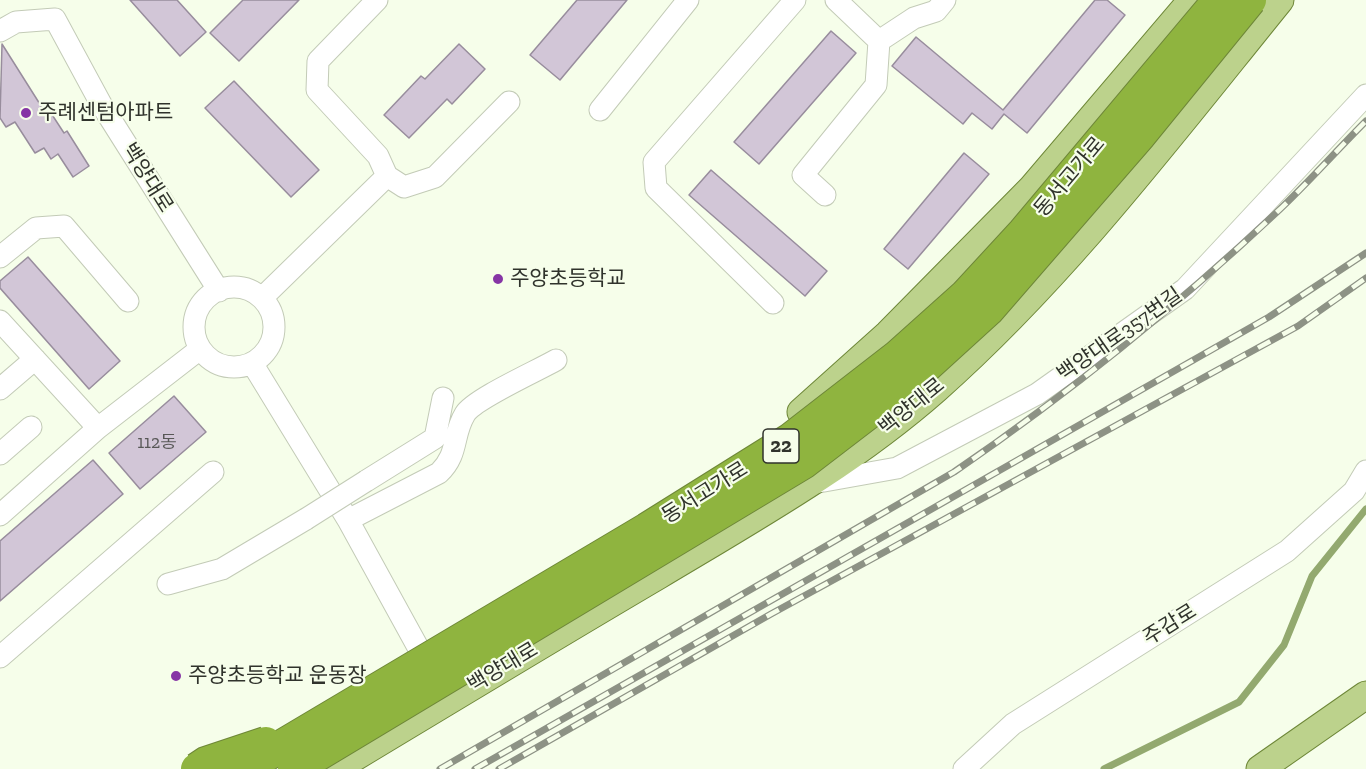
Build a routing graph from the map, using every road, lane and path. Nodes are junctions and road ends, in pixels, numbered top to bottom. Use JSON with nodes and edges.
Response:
{"nodes":[{"id":1,"x":377,"y":0,"type":"edge"},
{"id":2,"x":688,"y":0,"type":"edge"},
{"id":3,"x":795,"y":0,"type":"edge"},
{"id":4,"x":836,"y":0,"type":"edge"},
{"id":5,"x":945,"y":0,"type":"edge"},
{"id":6,"x":1192,"y":0,"type":"edge"},
{"id":7,"x":1200,"y":0,"type":"edge"},
{"id":8,"x":1219,"y":0,"type":"edge"},
{"id":9,"x":1250,"y":0,"type":"edge"},
{"id":10,"x":1280,"y":0,"type":"edge"},
{"id":11,"x":0,"y":31,"type":"edge"},
{"id":12,"x":879,"y":41,"type":"junction"},
{"id":13,"x":1241,"y":48,"type":"junction"},
{"id":14,"x":1366,"y":94,"type":"edge"},
{"id":15,"x":509,"y":102,"type":"dead end"},
{"id":16,"x":600,"y":110,"type":"dead end"},
{"id":17,"x":387,"y":177,"type":"junction"},
{"id":18,"x":825,"y":195,"type":"dead end"},
{"id":19,"x":2,"y":250,"type":"edge"},
{"id":20,"x":219,"y":291,"type":"junction"},
{"id":21,"x":262,"y":298,"type":"junction"},
{"id":22,"x":128,"y":301,"type":"dead end"},
{"id":23,"x":773,"y":303,"type":"dead end"},
{"id":24,"x":0,"y":321,"type":"edge"},
{"id":25,"x":200,"y":349,"type":"junction"},
{"id":26,"x":35,"y":359,"type":"junction"},
{"id":27,"x":556,"y":360,"type":"dead end"},
{"id":28,"x":252,"y":363,"type":"junction"},
{"id":29,"x":0,"y":389,"type":"edge"},
{"id":30,"x":443,"y":398,"type":"dead end"},
{"id":31,"x":31,"y":427,"type":"dead end"},
{"id":32,"x":98,"y":428,"type":"junction"},
{"id":33,"x":0,"y":454,"type":"edge"},
{"id":34,"x":1366,"y":471,"type":"edge"},
{"id":35,"x":213,"y":472,"type":"dead end"},
{"id":36,"x":813,"y":483,"type":"junction"},
{"id":37,"x":0,"y":515,"type":"edge"},
{"id":38,"x":348,"y":520,"type":"junction"},
{"id":39,"x":168,"y":584,"type":"dead end"},
{"id":40,"x":572,"y":600,"type":"junction"},
{"id":41,"x":419,"y":650,"type":"junction"},
{"id":42,"x":0,"y":657,"type":"edge"},
{"id":43,"x":1366,"y":695,"type":"edge"},
{"id":44,"x":449,"y":700,"type":"junction"},
{"id":45,"x":307,"y":729,"type":"junction"},
{"id":46,"x":196,"y":769,"type":"edge"},
{"id":47,"x":220,"y":769,"type":"edge"},
{"id":48,"x":243,"y":769,"type":"edge"},
{"id":49,"x":294,"y":769,"type":"edge"},
{"id":50,"x":334,"y":769,"type":"edge"},
{"id":51,"x":964,"y":769,"type":"edge"},
{"id":52,"x":1260,"y":769,"type":"edge"}],
"edges":[{"from":1,"to":17,"type":"street"},
{"from":2,"to":16,"type":"street"},
{"from":3,"to":23,"type":"street"},
{"from":4,"to":12,"type":"street"},
{"from":5,"to":12,"type":"street"},
{"from":6,"to":41,"type":"main road"},
{"from":7,"to":13,"type":"street"},
{"from":8,"to":45,"type":"highway","name":"동서고가로","number":"22","bridge":true},
{"from":9,"to":40,"type":"highway","name":"동서고가로","number":"22","bridge":true},
{"from":10,"to":13,"type":"main road","name":"백양대로"},
{"from":11,"to":20,"type":"street","name":"백양대로"},
{"from":12,"to":18,"type":"street"},
{"from":13,"to":36,"type":"main road","name":"백양대로"},
{"from":14,"to":36,"type":"street","name":"백양대로357번길"},
{"from":15,"to":17,"type":"street"},
{"from":17,"to":21,"type":"street"},
{"from":19,"to":22,"type":"street"},
{"from":20,"to":21,"type":"street"},
{"from":20,"to":25,"type":"street"},
{"from":21,"to":28,"type":"street"},
{"from":24,"to":26,"type":"street"},
{"from":25,"to":28,"type":"street"},
{"from":25,"to":32,"type":"street"},
{"from":26,"to":29,"type":"street"},
{"from":26,"to":32,"type":"street"},
{"from":27,"to":38,"type":"street"},
{"from":28,"to":38,"type":"street","name":"백양대로"},
{"from":30,"to":39,"type":"street","bridge":true},
{"from":31,"to":33,"type":"street"},
{"from":32,"to":37,"type":"street"},
{"from":34,"to":51,"type":"street","name":"주감로"},
{"from":35,"to":42,"type":"street"},
{"from":36,"to":44,"type":"main road","name":"백양대로"},
{"from":38,"to":41,"type":"street","name":"백양대로"},
{"from":40,"to":49,"type":"highway","name":"동서고가로","number":"22","bridge":true},
{"from":40,"to":50,"type":"highway","bridge":true},
{"from":41,"to":44,"type":"street","name":"백양대로"},
{"from":41,"to":47,"type":"main road"},
{"from":43,"to":52,"type":"main road"},
{"from":44,"to":50,"type":"main road","name":"백양대로"},
{"from":45,"to":46,"type":"highway","bridge":true},
{"from":45,"to":48,"type":"highway","name":"동서고가로","number":"22","bridge":true}]}
